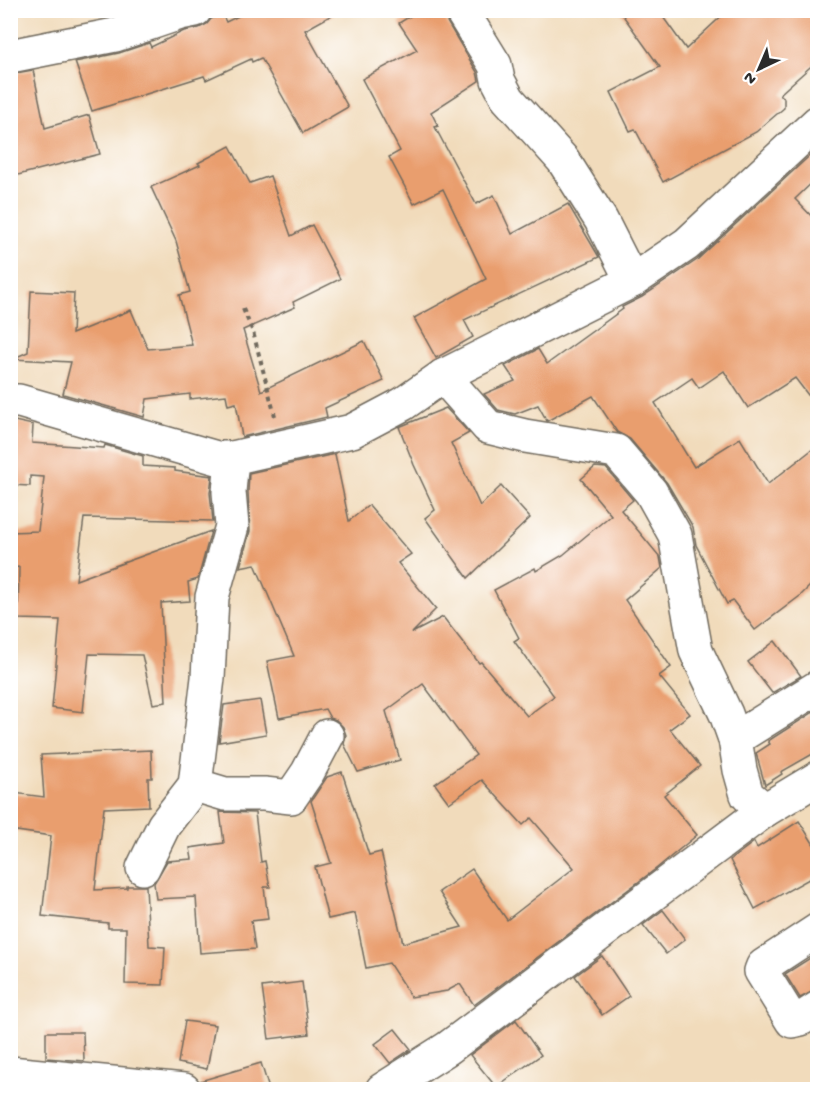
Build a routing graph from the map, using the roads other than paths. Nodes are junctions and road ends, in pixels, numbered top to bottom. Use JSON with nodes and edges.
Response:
{"nodes":[{"id":1,"x":195,"y":10,"type":"edge"},
{"id":2,"x":461,"y":10,"type":"edge"},
{"id":3,"x":10,"y":56,"type":"edge"},
{"id":4,"x":818,"y":122,"type":"edge"},
{"id":5,"x":632,"y":281,"type":"junction"},
{"id":6,"x":443,"y":376,"type":"junction"},
{"id":7,"x":13,"y":393,"type":"edge"},
{"id":8,"x":232,"y":458,"type":"junction"},
{"id":9,"x":818,"y":687,"type":"edge"},
{"id":10,"x":327,"y":736,"type":"dead end"},
{"id":11,"x":735,"y":739,"type":"junction"},
{"id":12,"x":818,"y":778,"type":"edge"},
{"id":13,"x":195,"y":785,"type":"junction"},
{"id":14,"x":765,"y":810,"type":"junction"},
{"id":15,"x":143,"y":868,"type":"dead end"},
{"id":16,"x":818,"y":930,"type":"edge"},
{"id":17,"x":818,"y":1008,"type":"edge"},
{"id":18,"x":10,"y":1073,"type":"edge"},
{"id":19,"x":184,"y":1089,"type":"edge"},
{"id":20,"x":382,"y":1089,"type":"edge"}],
"edges":[{"from":1,"to":3,"type":"street"},
{"from":2,"to":5,"type":"street"},
{"from":4,"to":5,"type":"street"},
{"from":5,"to":6,"type":"street"},
{"from":6,"to":8,"type":"street"},
{"from":6,"to":11,"type":"street"},
{"from":7,"to":8,"type":"street"},
{"from":8,"to":13,"type":"street"},
{"from":9,"to":11,"type":"street"},
{"from":10,"to":13,"type":"street"},
{"from":11,"to":14,"type":"street"},
{"from":12,"to":14,"type":"street"},
{"from":13,"to":15,"type":"street"},
{"from":14,"to":20,"type":"street"},
{"from":16,"to":17,"type":"street"},
{"from":18,"to":19,"type":"street"}]}
